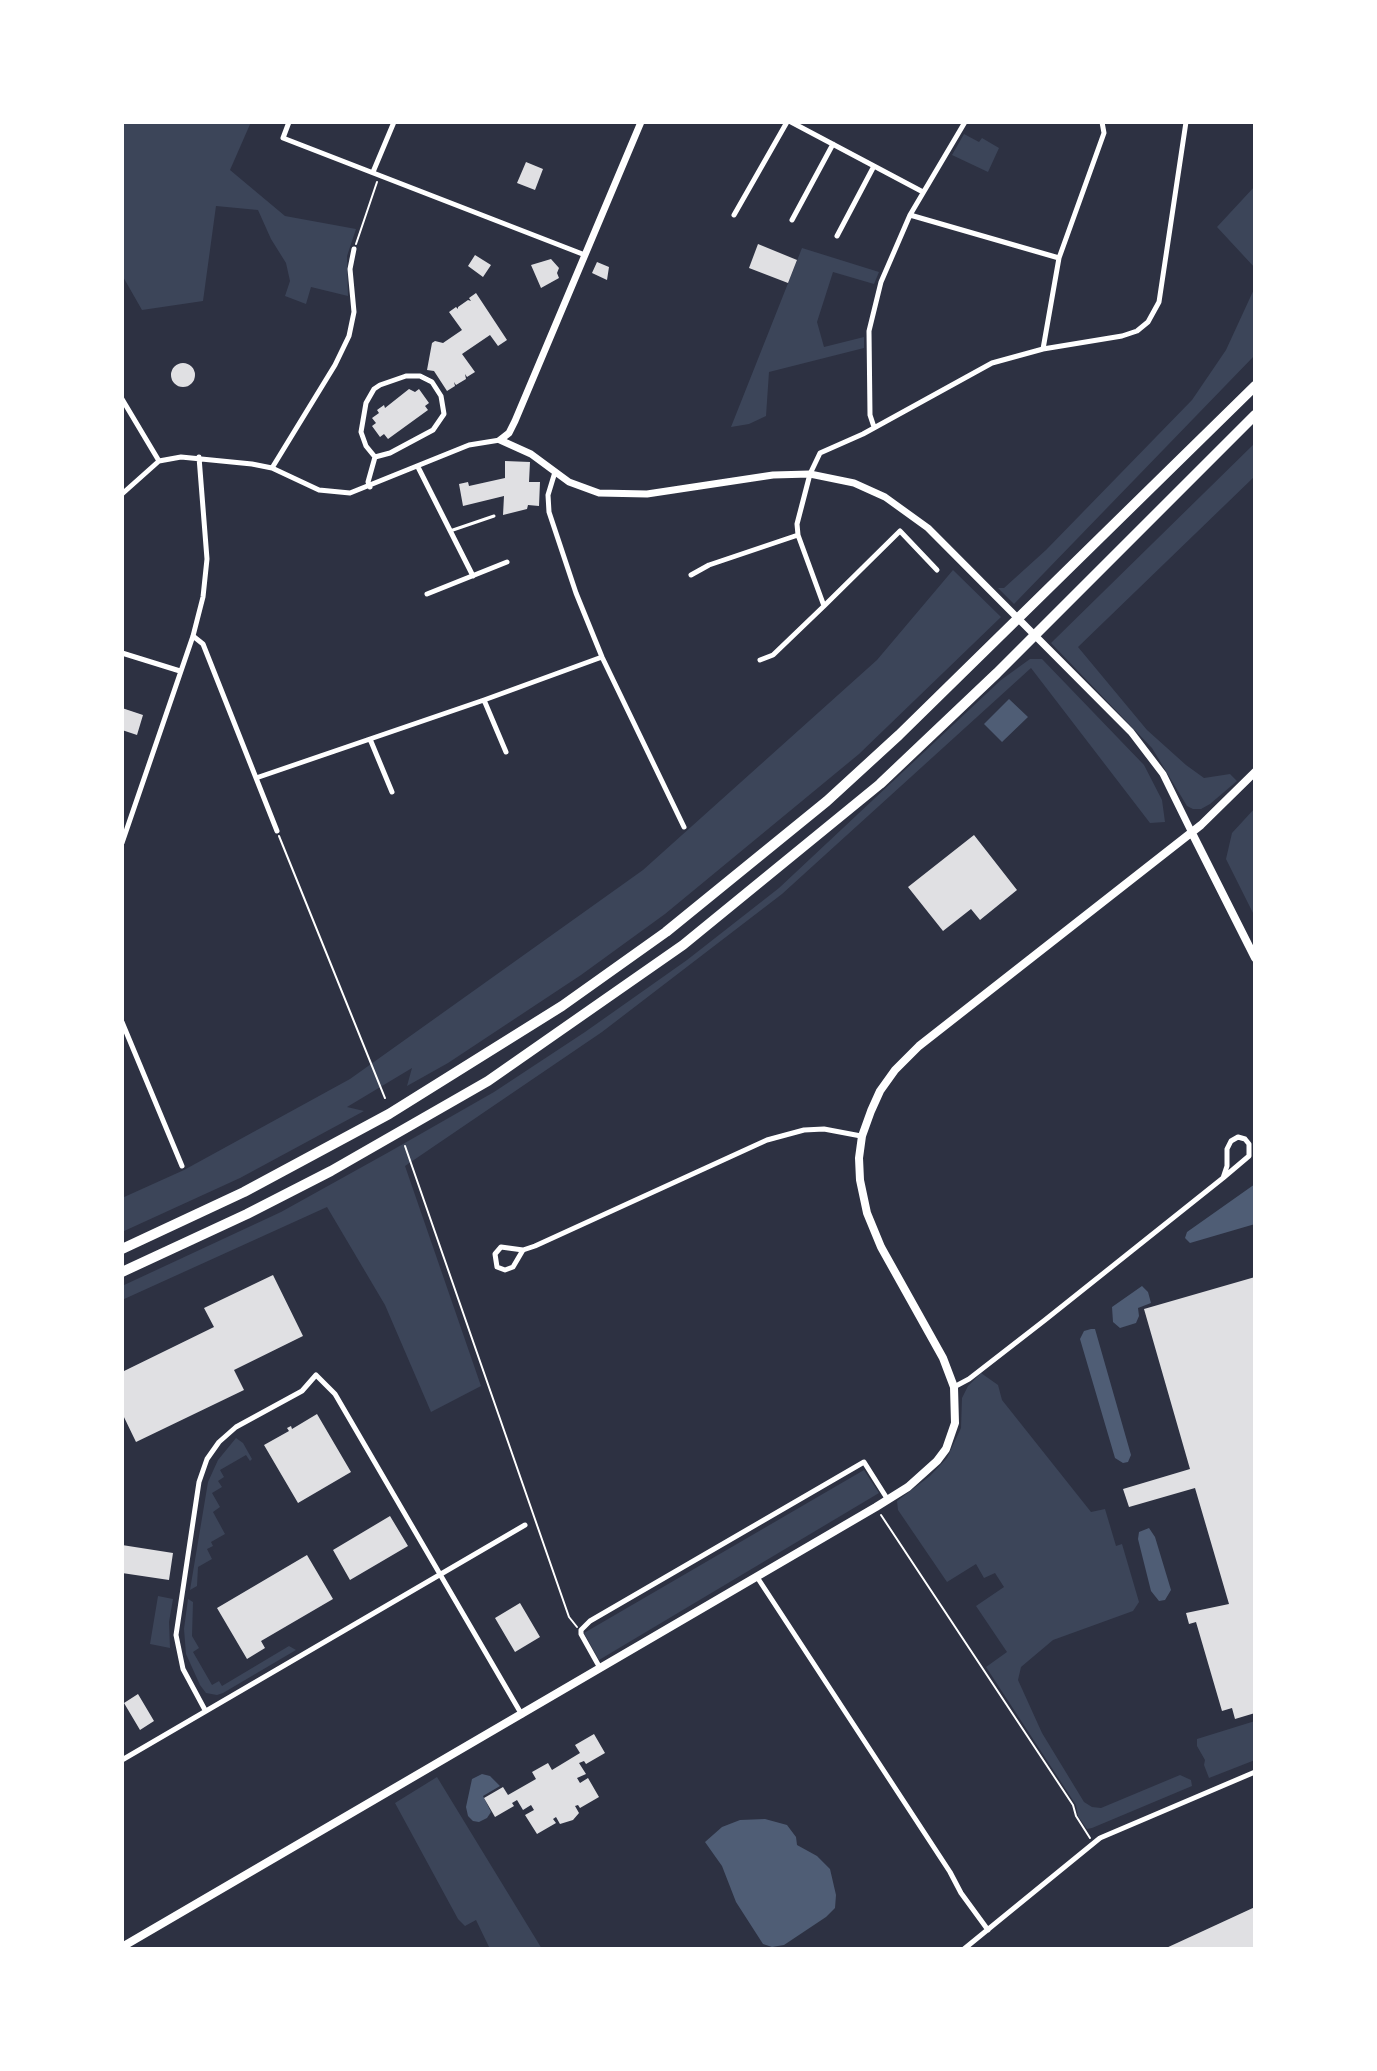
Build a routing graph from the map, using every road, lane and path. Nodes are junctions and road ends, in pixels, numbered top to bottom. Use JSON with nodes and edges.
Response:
{"nodes":[{"id":1,"x":289,"y":122,"type":"edge"},
{"id":2,"x":394,"y":122,"type":"edge"},
{"id":3,"x":641,"y":122,"type":"edge"},
{"id":4,"x":789,"y":122,"type":"edge"},
{"id":5,"x":965,"y":122,"type":"edge"},
{"id":6,"x":1102,"y":122,"type":"edge"},
{"id":7,"x":1186,"y":122,"type":"edge"},
{"id":8,"x":833,"y":144,"type":"junction"},
{"id":9,"x":874,"y":166,"type":"junction"},
{"id":10,"x":376,"y":174,"type":"junction"},
{"id":11,"x":923,"y":192,"type":"junction"},
{"id":12,"x":734,"y":215,"type":"dead end"},
{"id":13,"x":910,"y":215,"type":"junction"},
{"id":14,"x":792,"y":220,"type":"dead end"},
{"id":15,"x":837,"y":236,"type":"dead end"},
{"id":16,"x":354,"y":249,"type":"joint"},
{"id":17,"x":585,"y":255,"type":"junction"},
{"id":18,"x":1059,"y":258,"type":"junction"},
{"id":19,"x":1043,"y":349,"type":"junction"},
{"id":20,"x":1255,"y":386,"type":"edge"},
{"id":21,"x":122,"y":399,"type":"edge"},
{"id":22,"x":1255,"y":415,"type":"edge"},
{"id":23,"x":874,"y":427,"type":"junction"},
{"id":24,"x":500,"y":440,"type":"junction"},
{"id":25,"x":199,"y":457,"type":"junction"},
{"id":26,"x":375,"y":457,"type":"junction"},
{"id":27,"x":159,"y":461,"type":"junction"},
{"id":28,"x":418,"y":467,"type":"junction"},
{"id":29,"x":272,"y":468,"type":"junction"},
{"id":30,"x":555,"y":472,"type":"junction"},
{"id":31,"x":810,"y":474,"type":"junction"},
{"id":32,"x":370,"y":487,"type":"junction"},
{"id":33,"x":122,"y":494,"type":"edge"},
{"id":34,"x":494,"y":516,"type":"dead end"},
{"id":35,"x":450,"y":531,"type":"junction"},
{"id":36,"x":798,"y":535,"type":"junction"},
{"id":37,"x":507,"y":562,"type":"dead end"},
{"id":38,"x":937,"y":570,"type":"dead end"},
{"id":39,"x":691,"y":575,"type":"dead end"},
{"id":40,"x":473,"y":576,"type":"junction"},
{"id":41,"x":427,"y":594,"type":"dead end"},
{"id":42,"x":824,"y":606,"type":"junction"},
{"id":43,"x":193,"y":636,"type":"junction"},
{"id":44,"x":122,"y":653,"type":"edge"},
{"id":45,"x":602,"y":657,"type":"junction"},
{"id":46,"x":760,"y":660,"type":"dead end"},
{"id":47,"x":180,"y":671,"type":"junction"},
{"id":48,"x":484,"y":700,"type":"junction"},
{"id":49,"x":370,"y":739,"type":"junction"},
{"id":50,"x":506,"y":752,"type":"dead end"},
{"id":51,"x":1255,"y":772,"type":"edge"},
{"id":52,"x":256,"y":778,"type":"junction"},
{"id":53,"x":392,"y":792,"type":"dead end"},
{"id":54,"x":684,"y":827,"type":"dead end"},
{"id":55,"x":277,"y":831,"type":"joint"},
{"id":56,"x":1192,"y":833,"type":"junction"},
{"id":57,"x":122,"y":843,"type":"edge"},
{"id":58,"x":1255,"y":958,"type":"edge"},
{"id":59,"x":122,"y":1022,"type":"edge"},
{"id":60,"x":385,"y":1098,"type":"dead end"},
{"id":61,"x":862,"y":1136,"type":"junction"},
{"id":62,"x":405,"y":1146,"type":"dead end"},
{"id":63,"x":182,"y":1166,"type":"dead end"},
{"id":64,"x":1223,"y":1178,"type":"junction"},
{"id":65,"x":122,"y":1249,"type":"edge"},
{"id":66,"x":523,"y":1250,"type":"junction"},
{"id":67,"x":122,"y":1272,"type":"edge"},
{"id":68,"x":954,"y":1387,"type":"junction"},
{"id":69,"x":888,"y":1500,"type":"junction"},
{"id":70,"x":876,"y":1507,"type":"junction"},
{"id":71,"x":525,"y":1525,"type":"dead end"},
{"id":72,"x":440,"y":1575,"type":"junction"},
{"id":73,"x":757,"y":1577,"type":"junction"},
{"id":74,"x":581,"y":1630,"type":"junction"},
{"id":75,"x":600,"y":1669,"type":"junction"},
{"id":76,"x":205,"y":1710,"type":"junction"},
{"id":77,"x":522,"y":1715,"type":"junction"},
{"id":78,"x":122,"y":1760,"type":"edge"},
{"id":79,"x":1255,"y":1772,"type":"edge"},
{"id":80,"x":1093,"y":1842,"type":"junction"},
{"id":81,"x":988,"y":1930,"type":"junction"},
{"id":82,"x":122,"y":1947,"type":"edge"},
{"id":83,"x":964,"y":1949,"type":"edge"}],
"edges":[{"from":1,"to":10,"type":"street"},
{"from":2,"to":10,"type":"street"},
{"from":3,"to":17,"type":"street"},
{"from":4,"to":8,"type":"street"},
{"from":4,"to":12,"type":"street"},
{"from":5,"to":11,"type":"street"},
{"from":6,"to":18,"type":"street"},
{"from":7,"to":19,"type":"street"},
{"from":8,"to":9,"type":"street"},
{"from":8,"to":14,"type":"street"},
{"from":9,"to":11,"type":"street"},
{"from":9,"to":15,"type":"street"},
{"from":10,"to":16,"type":"path"},
{"from":10,"to":17,"type":"street"},
{"from":11,"to":13,"type":"street"},
{"from":13,"to":18,"type":"street"},
{"from":13,"to":23,"type":"street"},
{"from":16,"to":29,"type":"street"},
{"from":17,"to":24,"type":"street"},
{"from":18,"to":19,"type":"street"},
{"from":19,"to":23,"type":"street"},
{"from":20,"to":65,"type":"highway"},
{"from":21,"to":27,"type":"street"},
{"from":22,"to":67,"type":"highway"},
{"from":23,"to":31,"type":"street"},
{"from":24,"to":28,"type":"street"},
{"from":24,"to":30,"type":"street"},
{"from":25,"to":27,"type":"street"},
{"from":25,"to":29,"type":"street"},
{"from":25,"to":43,"type":"street"},
{"from":26,"to":26,"type":"street"},
{"from":26,"to":32,"type":"street"},
{"from":27,"to":33,"type":"street"},
{"from":28,"to":32,"type":"street"},
{"from":28,"to":35,"type":"street"},
{"from":29,"to":32,"type":"street"},
{"from":30,"to":31,"type":"street"},
{"from":30,"to":45,"type":"street"},
{"from":31,"to":36,"type":"street"},
{"from":31,"to":56,"type":"street"},
{"from":34,"to":35,"type":"lane"},
{"from":35,"to":40,"type":"street"},
{"from":36,"to":39,"type":"street"},
{"from":36,"to":42,"type":"street"},
{"from":37,"to":40,"type":"street"},
{"from":38,"to":42,"type":"street"},
{"from":40,"to":41,"type":"street"},
{"from":42,"to":46,"type":"street"},
{"from":43,"to":47,"type":"street"},
{"from":43,"to":52,"type":"street"},
{"from":44,"to":47,"type":"street"},
{"from":45,"to":48,"type":"street"},
{"from":45,"to":54,"type":"street"},
{"from":47,"to":57,"type":"street"},
{"from":48,"to":49,"type":"street"},
{"from":48,"to":50,"type":"street"},
{"from":49,"to":52,"type":"street"},
{"from":49,"to":53,"type":"street"},
{"from":51,"to":56,"type":"main road"},
{"from":52,"to":55,"type":"street"},
{"from":55,"to":60,"type":"path"},
{"from":56,"to":58,"type":"main road"},
{"from":56,"to":61,"type":"main road"},
{"from":59,"to":63,"type":"street"},
{"from":61,"to":66,"type":"street"},
{"from":61,"to":68,"type":"main road"},
{"from":62,"to":74,"type":"path"},
{"from":64,"to":64,"type":"street"},
{"from":64,"to":68,"type":"street"},
{"from":66,"to":66,"type":"street"},
{"from":68,"to":69,"type":"main road"},
{"from":69,"to":70,"type":"main road"},
{"from":69,"to":74,"type":"street"},
{"from":70,"to":73,"type":"main road"},
{"from":70,"to":80,"type":"path"},
{"from":71,"to":72,"type":"street"},
{"from":72,"to":76,"type":"street"},
{"from":72,"to":76,"type":"street"},
{"from":72,"to":77,"type":"street"},
{"from":73,"to":75,"type":"main road"},
{"from":73,"to":81,"type":"street"},
{"from":74,"to":75,"type":"street"},
{"from":75,"to":77,"type":"main road"},
{"from":76,"to":78,"type":"street"},
{"from":77,"to":82,"type":"main road"},
{"from":79,"to":80,"type":"street"},
{"from":80,"to":81,"type":"street"},
{"from":81,"to":83,"type":"street"}]}
